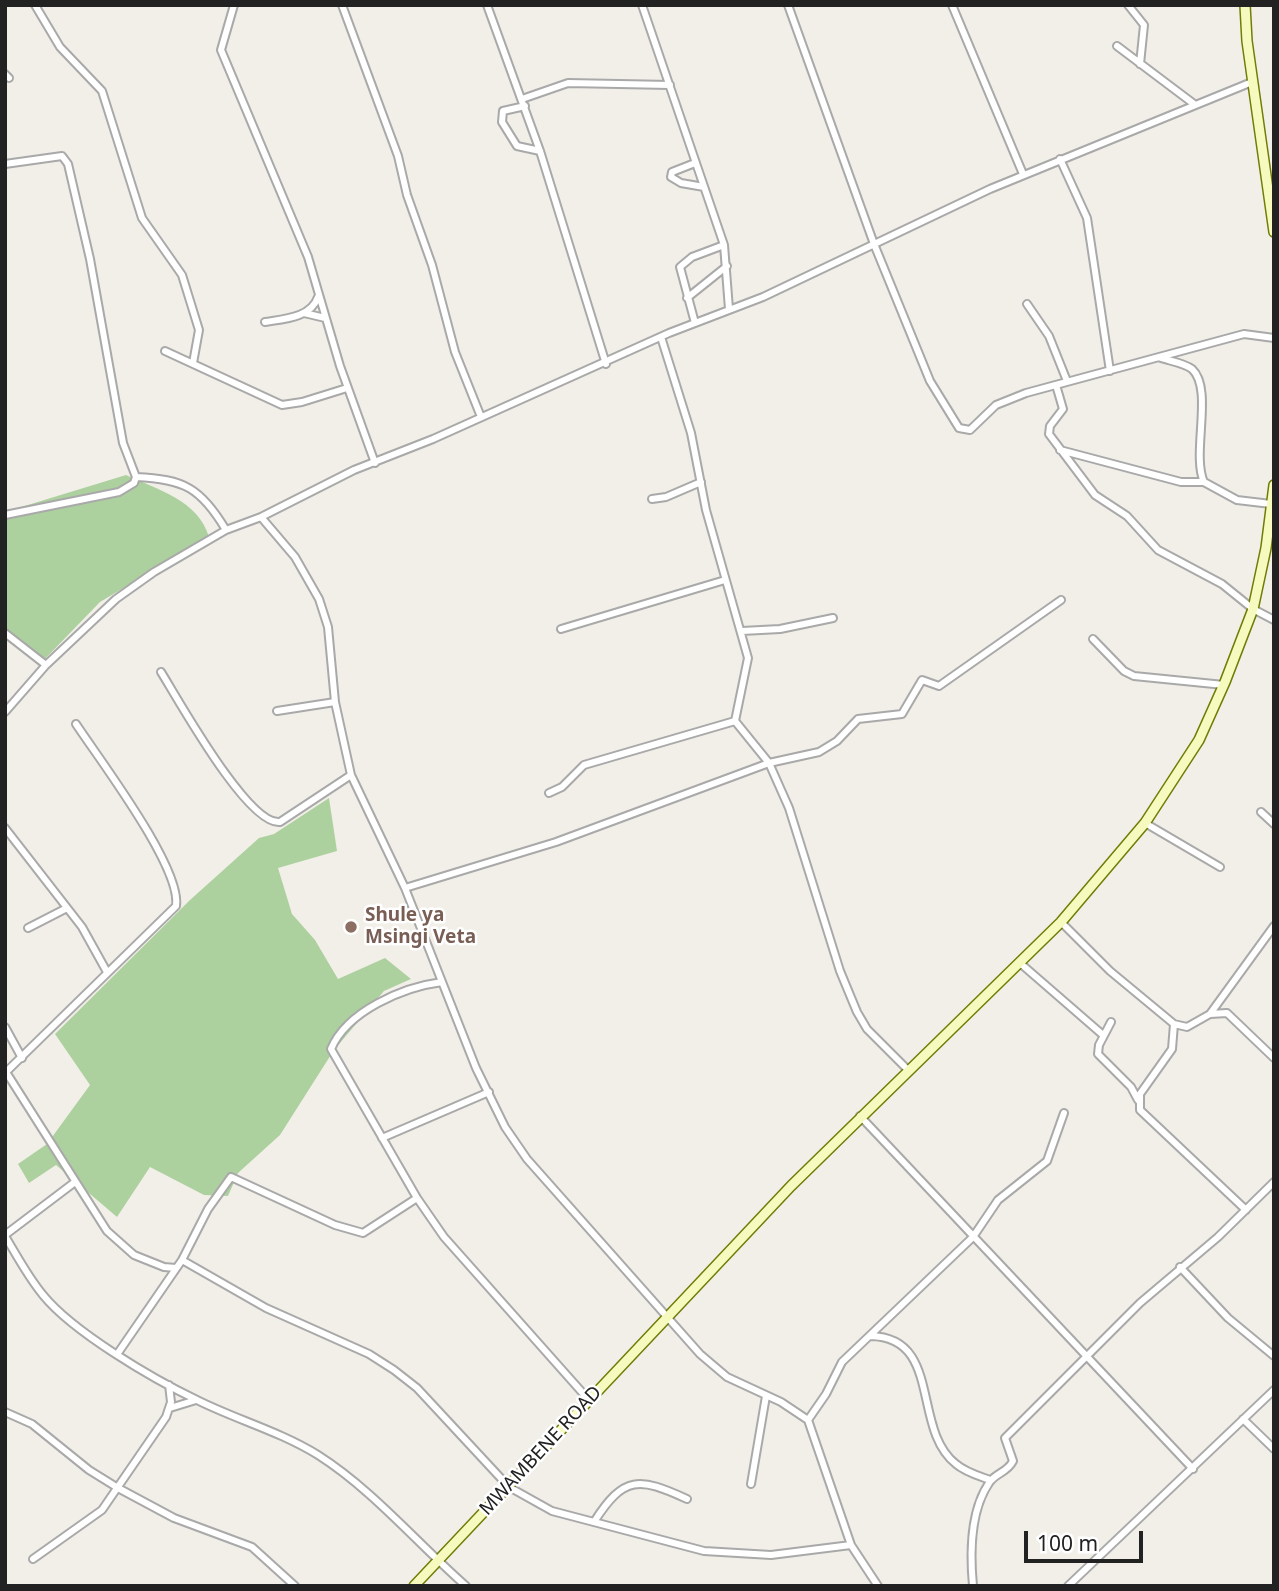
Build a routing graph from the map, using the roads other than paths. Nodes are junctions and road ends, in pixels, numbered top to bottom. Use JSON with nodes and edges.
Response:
{"nodes":[{"id":1,"x":35,"y":5,"type":"edge"},
{"id":2,"x":234,"y":5,"type":"edge"},
{"id":3,"x":342,"y":5,"type":"edge"},
{"id":4,"x":487,"y":5,"type":"edge"},
{"id":5,"x":642,"y":5,"type":"edge"},
{"id":6,"x":788,"y":5,"type":"edge"},
{"id":7,"x":953,"y":5,"type":"edge"},
{"id":8,"x":1128,"y":5,"type":"edge"},
{"id":9,"x":1245,"y":5,"type":"edge"},
{"id":10,"x":1117,"y":46,"type":"dead end"},
{"id":11,"x":1140,"y":64,"type":"junction"},
{"id":12,"x":1252,"y":82,"type":"junction"},
{"id":13,"x":670,"y":85,"type":"junction"},
{"id":14,"x":523,"y":103,"type":"junction"},
{"id":15,"x":1194,"y":104,"type":"junction"},
{"id":16,"x":540,"y":151,"type":"junction"},
{"id":17,"x":1060,"y":159,"type":"junction"},
{"id":18,"x":695,"y":163,"type":"junction"},
{"id":19,"x":5,"y":164,"type":"edge"},
{"id":20,"x":1023,"y":174,"type":"junction"},
{"id":21,"x":1271,"y":183,"type":"edge"},
{"id":22,"x":704,"y":187,"type":"junction"},
{"id":23,"x":1274,"y":232,"type":"edge"},
{"id":24,"x":874,"y":243,"type":"junction"},
{"id":25,"x":724,"y":245,"type":"junction"},
{"id":26,"x":727,"y":266,"type":"junction"},
{"id":27,"x":318,"y":295,"type":"junction"},
{"id":28,"x":687,"y":298,"type":"junction"},
{"id":29,"x":1027,"y":304,"type":"dead end"},
{"id":30,"x":729,"y":309,"type":"junction"},
{"id":31,"x":304,"y":313,"type":"junction"},
{"id":32,"x":325,"y":318,"type":"junction"},
{"id":33,"x":265,"y":322,"type":"dead end"},
{"id":34,"x":695,"y":323,"type":"junction"},
{"id":35,"x":662,"y":337,"type":"junction"},
{"id":36,"x":1274,"y":338,"type":"edge"},
{"id":37,"x":165,"y":351,"type":"dead end"},
{"id":38,"x":1159,"y":357,"type":"junction"},
{"id":39,"x":193,"y":363,"type":"junction"},
{"id":40,"x":606,"y":364,"type":"junction"},
{"id":41,"x":1111,"y":371,"type":"junction"},
{"id":42,"x":1067,"y":381,"type":"junction"},
{"id":43,"x":1056,"y":385,"type":"junction"},
{"id":44,"x":347,"y":388,"type":"junction"},
{"id":45,"x":481,"y":417,"type":"junction"},
{"id":46,"x":1058,"y":449,"type":"junction"},
{"id":47,"x":375,"y":463,"type":"junction"},
{"id":48,"x":136,"y":477,"type":"junction"},
{"id":49,"x":701,"y":482,"type":"junction"},
{"id":50,"x":1204,"y":482,"type":"junction"},
{"id":51,"x":1274,"y":485,"type":"edge"},
{"id":52,"x":652,"y":499,"type":"dead end"},
{"id":53,"x":1271,"y":504,"type":"junction"},
{"id":54,"x":5,"y":515,"type":"edge"},
{"id":55,"x":261,"y":517,"type":"junction"},
{"id":56,"x":226,"y":530,"type":"junction"},
{"id":57,"x":725,"y":580,"type":"junction"},
{"id":58,"x":1061,"y":600,"type":"dead end"},
{"id":59,"x":1253,"y":609,"type":"junction"},
{"id":60,"x":832,"y":618,"type":"dead end"},
{"id":61,"x":1274,"y":620,"type":"edge"},
{"id":62,"x":561,"y":629,"type":"dead end"},
{"id":63,"x":742,"y":631,"type":"junction"},
{"id":64,"x":5,"y":634,"type":"edge"},
{"id":65,"x":1093,"y":639,"type":"dead end"},
{"id":66,"x":46,"y":665,"type":"junction"},
{"id":67,"x":161,"y":672,"type":"dead end"},
{"id":68,"x":1224,"y":685,"type":"junction"},
{"id":69,"x":335,"y":702,"type":"junction"},
{"id":70,"x":277,"y":711,"type":"dead end"},
{"id":71,"x":5,"y":712,"type":"edge"},
{"id":72,"x":735,"y":721,"type":"junction"},
{"id":73,"x":76,"y":724,"type":"dead end"},
{"id":74,"x":769,"y":763,"type":"junction"},
{"id":75,"x":351,"y":775,"type":"junction"},
{"id":76,"x":549,"y":793,"type":"dead end"},
{"id":77,"x":1261,"y":812,"type":"dead end"},
{"id":78,"x":1144,"y":823,"type":"junction"},
{"id":79,"x":1274,"y":824,"type":"edge"},
{"id":80,"x":5,"y":828,"type":"edge"},
{"id":81,"x":1220,"y":867,"type":"dead end"},
{"id":82,"x":405,"y":888,"type":"junction"},
{"id":83,"x":67,"y":908,"type":"junction"},
{"id":84,"x":1061,"y":922,"type":"junction"},
{"id":85,"x":1274,"y":926,"type":"edge"},
{"id":86,"x":28,"y":928,"type":"dead end"},
{"id":87,"x":1020,"y":963,"type":"junction"},
{"id":88,"x":107,"y":972,"type":"junction"},
{"id":89,"x":442,"y":982,"type":"junction"},
{"id":90,"x":1210,"y":1014,"type":"junction"},
{"id":91,"x":1111,"y":1022,"type":"dead end"},
{"id":92,"x":1174,"y":1024,"type":"junction"},
{"id":93,"x":5,"y":1027,"type":"edge"},
{"id":94,"x":1103,"y":1035,"type":"junction"},
{"id":95,"x":22,"y":1058,"type":"junction"},
{"id":96,"x":1274,"y":1058,"type":"edge"},
{"id":97,"x":907,"y":1069,"type":"junction"},
{"id":98,"x":6,"y":1072,"type":"edge"},
{"id":99,"x":489,"y":1092,"type":"junction"},
{"id":100,"x":1138,"y":1100,"type":"junction"},
{"id":101,"x":1063,"y":1113,"type":"dead end"},
{"id":102,"x":860,"y":1116,"type":"junction"},
{"id":103,"x":382,"y":1138,"type":"junction"},
{"id":104,"x":75,"y":1182,"type":"junction"},
{"id":105,"x":1274,"y":1182,"type":"edge"},
{"id":106,"x":417,"y":1198,"type":"junction"},
{"id":107,"x":1246,"y":1210,"type":"junction"},
{"id":108,"x":5,"y":1235,"type":"edge"},
{"id":109,"x":973,"y":1237,"type":"junction"},
{"id":110,"x":182,"y":1260,"type":"junction"},
{"id":111,"x":1180,"y":1267,"type":"junction"},
{"id":112,"x":176,"y":1268,"type":"junction"},
{"id":113,"x":668,"y":1317,"type":"junction"},
{"id":114,"x":870,"y":1336,"type":"junction"},
{"id":115,"x":118,"y":1353,"type":"junction"},
{"id":116,"x":1087,"y":1356,"type":"junction"},
{"id":117,"x":1274,"y":1356,"type":"edge"},
{"id":118,"x":169,"y":1385,"type":"junction"},
{"id":119,"x":1274,"y":1390,"type":"edge"},
{"id":120,"x":766,"y":1396,"type":"junction"},
{"id":121,"x":588,"y":1399,"type":"junction"},
{"id":122,"x":196,"y":1400,"type":"junction"},
{"id":123,"x":170,"y":1408,"type":"junction"},
{"id":124,"x":5,"y":1412,"type":"edge"},
{"id":125,"x":1243,"y":1419,"type":"junction"},
{"id":126,"x":808,"y":1420,"type":"junction"},
{"id":127,"x":1274,"y":1449,"type":"edge"},
{"id":128,"x":1193,"y":1469,"type":"junction"},
{"id":129,"x":990,"y":1480,"type":"junction"},
{"id":130,"x":751,"y":1484,"type":"dead end"},
{"id":131,"x":509,"y":1486,"type":"junction"},
{"id":132,"x":118,"y":1488,"type":"junction"},
{"id":133,"x":687,"y":1499,"type":"dead end"},
{"id":134,"x":594,"y":1522,"type":"junction"},
{"id":135,"x":851,"y":1545,"type":"junction"},
{"id":136,"x":33,"y":1559,"type":"dead end"},
{"id":137,"x":439,"y":1562,"type":"junction"},
{"id":138,"x":295,"y":1586,"type":"edge"},
{"id":139,"x":414,"y":1586,"type":"edge"},
{"id":140,"x":466,"y":1586,"type":"edge"},
{"id":141,"x":878,"y":1586,"type":"edge"},
{"id":142,"x":973,"y":1586,"type":"edge"},
{"id":143,"x":1068,"y":1586,"type":"edge"}],
"edges":[{"from":1,"to":39,"type":"street"},
{"from":2,"to":27,"type":"street"},
{"from":3,"to":45,"type":"street"},
{"from":4,"to":14,"type":"street"},
{"from":5,"to":13,"type":"street"},
{"from":6,"to":24,"type":"street"},
{"from":7,"to":20,"type":"street"},
{"from":8,"to":11,"type":"street"},
{"from":9,"to":12,"type":"street"},
{"from":10,"to":11,"type":"street"},
{"from":11,"to":15,"type":"street"},
{"from":12,"to":15,"type":"street"},
{"from":12,"to":21,"type":"street"},
{"from":13,"to":14,"type":"street"},
{"from":13,"to":18,"type":"street"},
{"from":14,"to":16,"type":"street"},
{"from":14,"to":16,"type":"street"},
{"from":15,"to":17,"type":"street"},
{"from":16,"to":40,"type":"street"},
{"from":17,"to":20,"type":"street"},
{"from":17,"to":41,"type":"street"},
{"from":18,"to":22,"type":"street"},
{"from":18,"to":22,"type":"street"},
{"from":19,"to":48,"type":"street"},
{"from":20,"to":24,"type":"street"},
{"from":21,"to":23,"type":"street"},
{"from":22,"to":25,"type":"street"},
{"from":24,"to":30,"type":"street"},
{"from":24,"to":43,"type":"street"},
{"from":25,"to":26,"type":"street"},
{"from":25,"to":28,"type":"street"},
{"from":26,"to":28,"type":"street"},
{"from":26,"to":30,"type":"street"},
{"from":27,"to":31,"type":"street"},
{"from":27,"to":32,"type":"street"},
{"from":28,"to":34,"type":"street"},
{"from":29,"to":42,"type":"street"},
{"from":30,"to":34,"type":"street"},
{"from":31,"to":32,"type":"street"},
{"from":31,"to":33,"type":"street"},
{"from":32,"to":44,"type":"street"},
{"from":34,"to":35,"type":"street"},
{"from":35,"to":40,"type":"street"},
{"from":35,"to":49,"type":"street"},
{"from":36,"to":38,"type":"street"},
{"from":37,"to":39,"type":"street"},
{"from":38,"to":41,"type":"street"},
{"from":38,"to":50,"type":"street"},
{"from":39,"to":44,"type":"street"},
{"from":40,"to":45,"type":"street"},
{"from":41,"to":42,"type":"street"},
{"from":42,"to":43,"type":"street"},
{"from":43,"to":46,"type":"street"},
{"from":44,"to":47,"type":"street"},
{"from":45,"to":47,"type":"street"},
{"from":46,"to":50,"type":"street"},
{"from":46,"to":59,"type":"street"},
{"from":47,"to":55,"type":"street"},
{"from":48,"to":54,"type":"street"},
{"from":48,"to":56,"type":"street"},
{"from":49,"to":52,"type":"street"},
{"from":49,"to":57,"type":"street"},
{"from":50,"to":53,"type":"street"},
{"from":51,"to":53,"type":"street","name":"MWAMBENE ROAD"},
{"from":53,"to":59,"type":"street","name":"MWAMBENE ROAD"},
{"from":55,"to":56,"type":"street"},
{"from":55,"to":69,"type":"street"},
{"from":56,"to":66,"type":"street"},
{"from":57,"to":62,"type":"street"},
{"from":57,"to":63,"type":"street"},
{"from":58,"to":74,"type":"street"},
{"from":59,"to":61,"type":"street"},
{"from":59,"to":68,"type":"street","name":"MWAMBENE ROAD"},
{"from":60,"to":63,"type":"street"},
{"from":63,"to":72,"type":"street"},
{"from":64,"to":66,"type":"street"},
{"from":65,"to":68,"type":"street"},
{"from":66,"to":71,"type":"street"},
{"from":67,"to":75,"type":"street"},
{"from":68,"to":78,"type":"street","name":"MWAMBENE ROAD"},
{"from":69,"to":70,"type":"street"},
{"from":69,"to":75,"type":"street"},
{"from":72,"to":74,"type":"street"},
{"from":72,"to":76,"type":"street"},
{"from":73,"to":88,"type":"street"},
{"from":74,"to":82,"type":"street"},
{"from":74,"to":97,"type":"street"},
{"from":75,"to":82,"type":"street"},
{"from":77,"to":79,"type":"street"},
{"from":78,"to":81,"type":"street"},
{"from":78,"to":84,"type":"street","name":"MWAMBENE ROAD"},
{"from":80,"to":83,"type":"street"},
{"from":82,"to":89,"type":"street"},
{"from":83,"to":86,"type":"street"},
{"from":83,"to":88,"type":"street"},
{"from":84,"to":87,"type":"street","name":"MWAMBENE ROAD"},
{"from":84,"to":92,"type":"street"},
{"from":85,"to":90,"type":"street"},
{"from":87,"to":94,"type":"street"},
{"from":87,"to":97,"type":"street","name":"MWAMBENE ROAD"},
{"from":88,"to":95,"type":"street"},
{"from":89,"to":99,"type":"street"},
{"from":89,"to":103,"type":"street"},
{"from":90,"to":92,"type":"street"},
{"from":90,"to":96,"type":"street"},
{"from":91,"to":94,"type":"street"},
{"from":92,"to":100,"type":"street"},
{"from":93,"to":95,"type":"street"},
{"from":94,"to":100,"type":"street"},
{"from":95,"to":98,"type":"street"},
{"from":97,"to":102,"type":"street","name":"MWAMBENE ROAD"},
{"from":98,"to":104,"type":"street"},
{"from":99,"to":103,"type":"street"},
{"from":99,"to":113,"type":"street"},
{"from":100,"to":107,"type":"street"},
{"from":101,"to":109,"type":"street"},
{"from":102,"to":109,"type":"street"},
{"from":102,"to":113,"type":"street","name":"MWAMBENE ROAD"},
{"from":103,"to":106,"type":"street"},
{"from":104,"to":108,"type":"street"},
{"from":104,"to":112,"type":"street"},
{"from":105,"to":107,"type":"street"},
{"from":106,"to":110,"type":"street"},
{"from":106,"to":121,"type":"street"},
{"from":107,"to":111,"type":"street"},
{"from":108,"to":115,"type":"street"},
{"from":109,"to":114,"type":"street"},
{"from":109,"to":116,"type":"street"},
{"from":110,"to":112,"type":"street"},
{"from":110,"to":131,"type":"street"},
{"from":111,"to":116,"type":"street"},
{"from":111,"to":117,"type":"street"},
{"from":112,"to":115,"type":"street"},
{"from":113,"to":120,"type":"street"},
{"from":113,"to":121,"type":"street","name":"MWAMBENE ROAD"},
{"from":114,"to":126,"type":"street"},
{"from":114,"to":129,"type":"street"},
{"from":115,"to":118,"type":"street"},
{"from":116,"to":128,"type":"street"},
{"from":116,"to":129,"type":"street"},
{"from":118,"to":122,"type":"street"},
{"from":118,"to":123,"type":"street"},
{"from":119,"to":125,"type":"street"},
{"from":120,"to":126,"type":"street"},
{"from":120,"to":130,"type":"street"},
{"from":121,"to":131,"type":"street","name":"MWAMBENE ROAD"},
{"from":122,"to":123,"type":"street"},
{"from":122,"to":137,"type":"street"},
{"from":123,"to":132,"type":"street"},
{"from":124,"to":132,"type":"street"},
{"from":125,"to":127,"type":"street"},
{"from":125,"to":128,"type":"street"},
{"from":126,"to":135,"type":"street"},
{"from":128,"to":143,"type":"street"},
{"from":129,"to":142,"type":"street"},
{"from":131,"to":134,"type":"street"},
{"from":131,"to":137,"type":"street","name":"MWAMBENE ROAD"},
{"from":132,"to":136,"type":"street"},
{"from":132,"to":138,"type":"street"},
{"from":133,"to":134,"type":"street"},
{"from":134,"to":135,"type":"street"},
{"from":135,"to":141,"type":"street"},
{"from":137,"to":139,"type":"street","name":"MWAMBENE ROAD"},
{"from":137,"to":140,"type":"street"}]}
